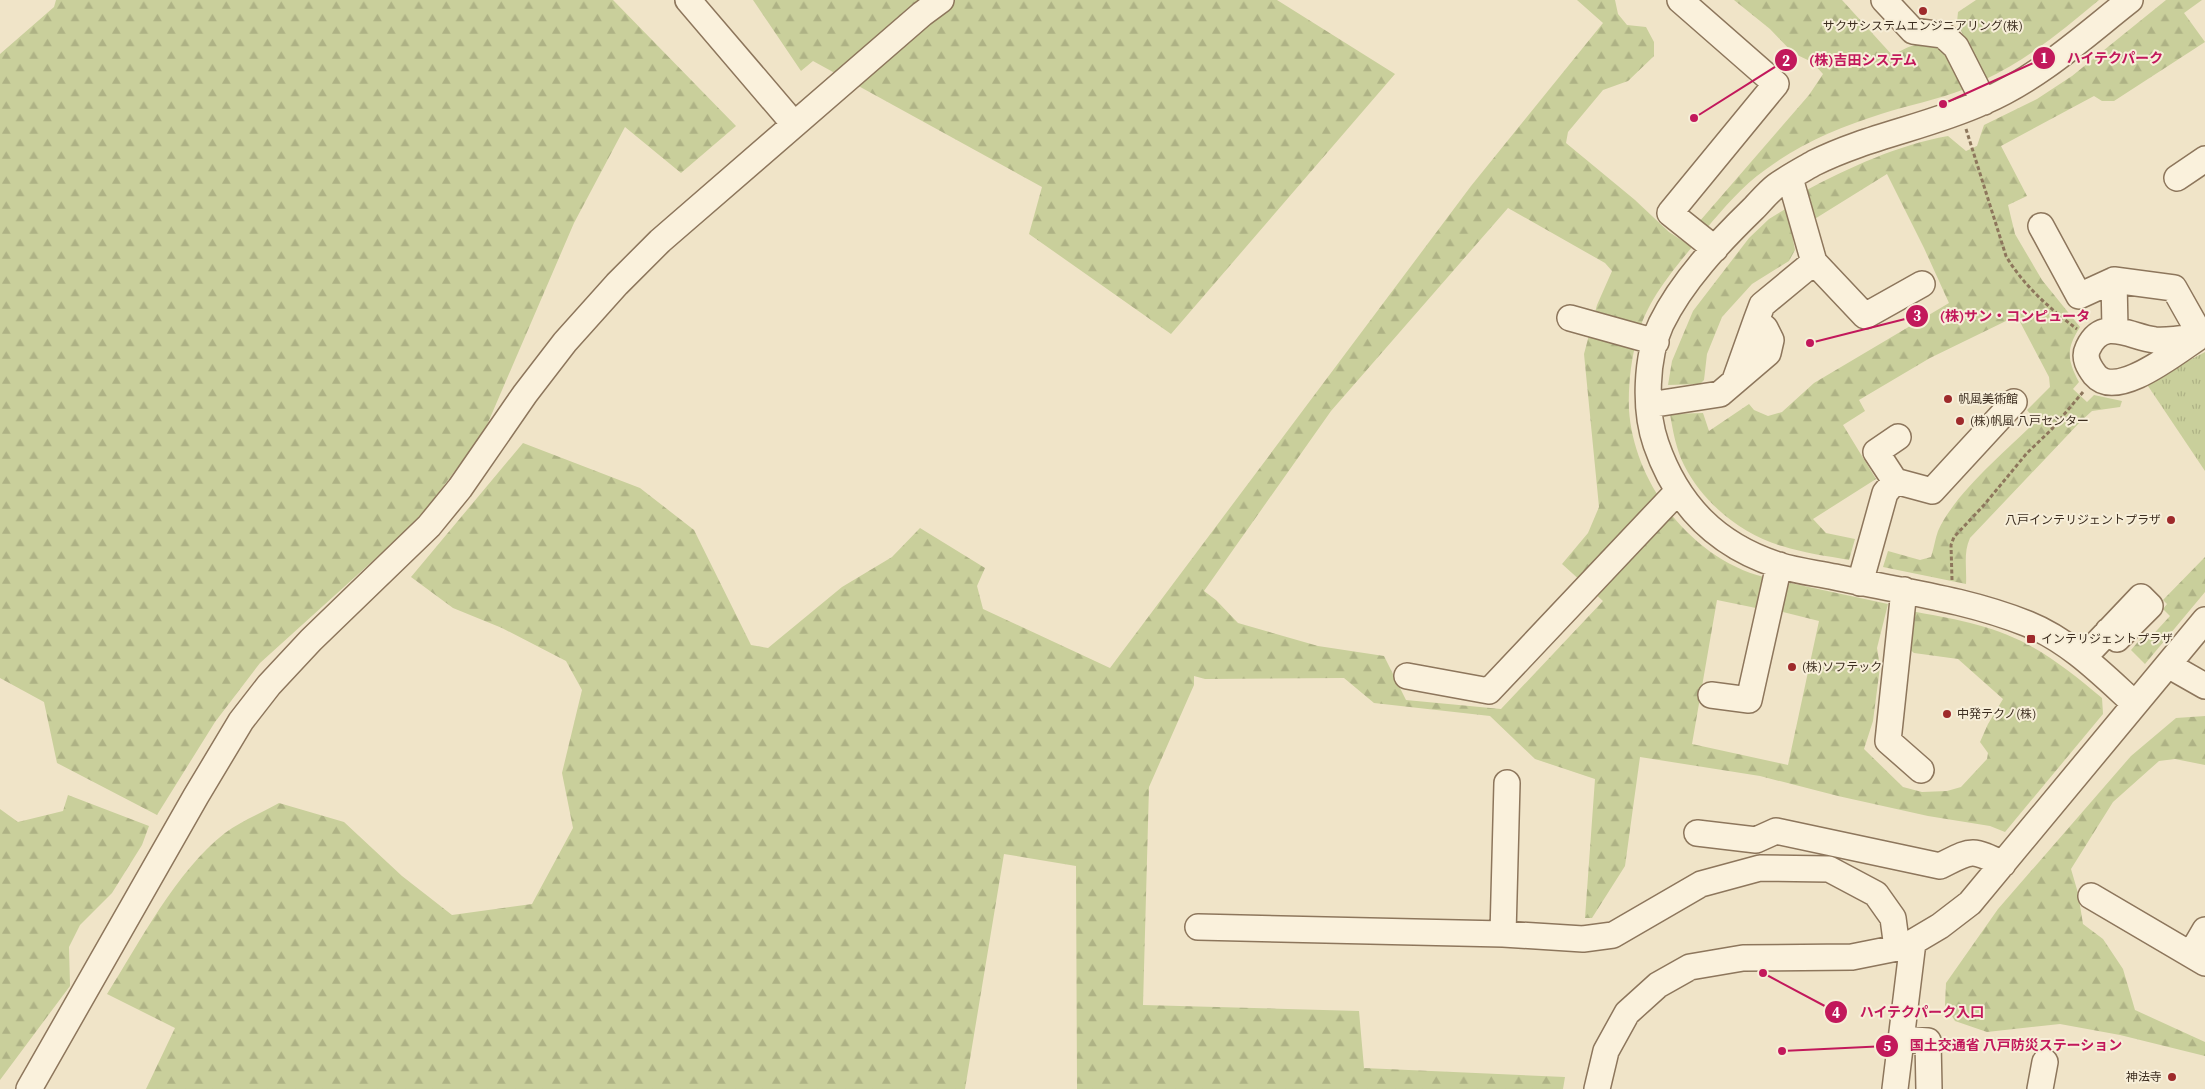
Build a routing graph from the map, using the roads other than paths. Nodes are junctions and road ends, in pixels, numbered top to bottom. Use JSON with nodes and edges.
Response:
{"nodes":[{"id":1,"x":688,"y":0,"type":"edge"},
{"id":2,"x":942,"y":0,"type":"edge"},
{"id":3,"x":1680,"y":0,"type":"edge"},
{"id":4,"x":1884,"y":0,"type":"edge"},
{"id":5,"x":2130,"y":0,"type":"edge"},
{"id":6,"x":1984,"y":102,"type":"junction"},
{"id":7,"x":794,"y":124,"type":"junction"},
{"id":8,"x":2205,"y":159,"type":"edge"},
{"id":9,"x":1790,"y":178,"type":"junction"},
{"id":10,"x":2177,"y":178,"type":"dead end"},
{"id":11,"x":2041,"y":226,"type":"dead end"},
{"id":12,"x":1715,"y":249,"type":"junction"},
{"id":13,"x":1814,"y":262,"type":"junction"},
{"id":14,"x":2114,"y":280,"type":"junction"},
{"id":15,"x":1922,"y":284,"type":"dead end"},
{"id":16,"x":1570,"y":318,"type":"dead end"},
{"id":17,"x":2115,"y":329,"type":"junction"},
{"id":18,"x":2203,"y":334,"type":"edge"},
{"id":19,"x":1656,"y":342,"type":"junction"},
{"id":20,"x":2014,"y":402,"type":"dead end"},
{"id":21,"x":1649,"y":405,"type":"junction"},
{"id":22,"x":1898,"y":437,"type":"dead end"},
{"id":23,"x":1895,"y":481,"type":"junction"},
{"id":24,"x":1678,"y":492,"type":"junction"},
{"id":25,"x":1779,"y":565,"type":"junction"},
{"id":26,"x":1860,"y":583,"type":"junction"},
{"id":27,"x":1904,"y":590,"type":"junction"},
{"id":28,"x":2205,"y":620,"type":"edge"},
{"id":29,"x":2108,"y":631,"type":"dead end"},
{"id":30,"x":2084,"y":657,"type":"junction"},
{"id":31,"x":2168,"y":665,"type":"junction"},
{"id":32,"x":1407,"y":676,"type":"dead end"},
{"id":33,"x":2205,"y":686,"type":"edge"},
{"id":34,"x":1711,"y":694,"type":"dead end"},
{"id":35,"x":2135,"y":704,"type":"junction"},
{"id":36,"x":1921,"y":770,"type":"dead end"},
{"id":37,"x":1507,"y":783,"type":"dead end"},
{"id":38,"x":1697,"y":833,"type":"dead end"},
{"id":39,"x":1756,"y":840,"type":"junction"},
{"id":40,"x":2002,"y":864,"type":"junction"},
{"id":41,"x":1760,"y":868,"type":"junction"},
{"id":42,"x":2091,"y":896,"type":"dead end"},
{"id":43,"x":1198,"y":927,"type":"dead end"},
{"id":44,"x":2205,"y":930,"type":"edge"},
{"id":45,"x":1503,"y":934,"type":"junction"},
{"id":46,"x":1905,"y":945,"type":"junction"},
{"id":47,"x":2198,"y":958,"type":"edge"},
{"id":48,"x":1901,"y":1039,"type":"junction"},
{"id":49,"x":2045,"y":1062,"type":"dead end"},
{"id":50,"x":29,"y":1089,"type":"edge"},
{"id":51,"x":1597,"y":1089,"type":"edge"},
{"id":52,"x":1895,"y":1089,"type":"edge"},
{"id":53,"x":1929,"y":1089,"type":"edge"},
{"id":54,"x":2040,"y":1089,"type":"edge"}],
"edges":[{"from":1,"to":7,"type":"street"},
{"from":2,"to":7,"type":"street"},
{"from":3,"to":12,"type":"street"},
{"from":4,"to":6,"type":"street"},
{"from":5,"to":6,"type":"street"},
{"from":6,"to":9,"type":"street"},
{"from":7,"to":50,"type":"street"},
{"from":8,"to":10,"type":"street"},
{"from":9,"to":12,"type":"street"},
{"from":9,"to":13,"type":"street"},
{"from":11,"to":14,"type":"street"},
{"from":12,"to":19,"type":"street"},
{"from":13,"to":15,"type":"street"},
{"from":13,"to":21,"type":"street"},
{"from":14,"to":17,"type":"street"},
{"from":14,"to":18,"type":"street"},
{"from":16,"to":19,"type":"street"},
{"from":17,"to":18,"type":"street"},
{"from":17,"to":18,"type":"street"},
{"from":19,"to":21,"type":"street"},
{"from":20,"to":23,"type":"street"},
{"from":21,"to":24,"type":"street"},
{"from":22,"to":23,"type":"street"},
{"from":23,"to":26,"type":"street"},
{"from":24,"to":25,"type":"street"},
{"from":24,"to":32,"type":"street"},
{"from":25,"to":26,"type":"street"},
{"from":25,"to":34,"type":"street"},
{"from":26,"to":27,"type":"street"},
{"from":27,"to":30,"type":"street"},
{"from":27,"to":36,"type":"street"},
{"from":28,"to":31,"type":"street"},
{"from":29,"to":30,"type":"street"},
{"from":30,"to":35,"type":"street"},
{"from":31,"to":33,"type":"street"},
{"from":31,"to":35,"type":"street"},
{"from":35,"to":40,"type":"street"},
{"from":37,"to":45,"type":"street"},
{"from":38,"to":39,"type":"street"},
{"from":39,"to":40,"type":"street"},
{"from":39,"to":41,"type":"street"},
{"from":40,"to":46,"type":"street"},
{"from":41,"to":45,"type":"street"},
{"from":41,"to":46,"type":"street"},
{"from":42,"to":47,"type":"street"},
{"from":43,"to":45,"type":"street"},
{"from":44,"to":47,"type":"street"},
{"from":46,"to":48,"type":"street"},
{"from":46,"to":51,"type":"street"},
{"from":48,"to":52,"type":"street"},
{"from":48,"to":53,"type":"street"},
{"from":49,"to":54,"type":"street"}]}
